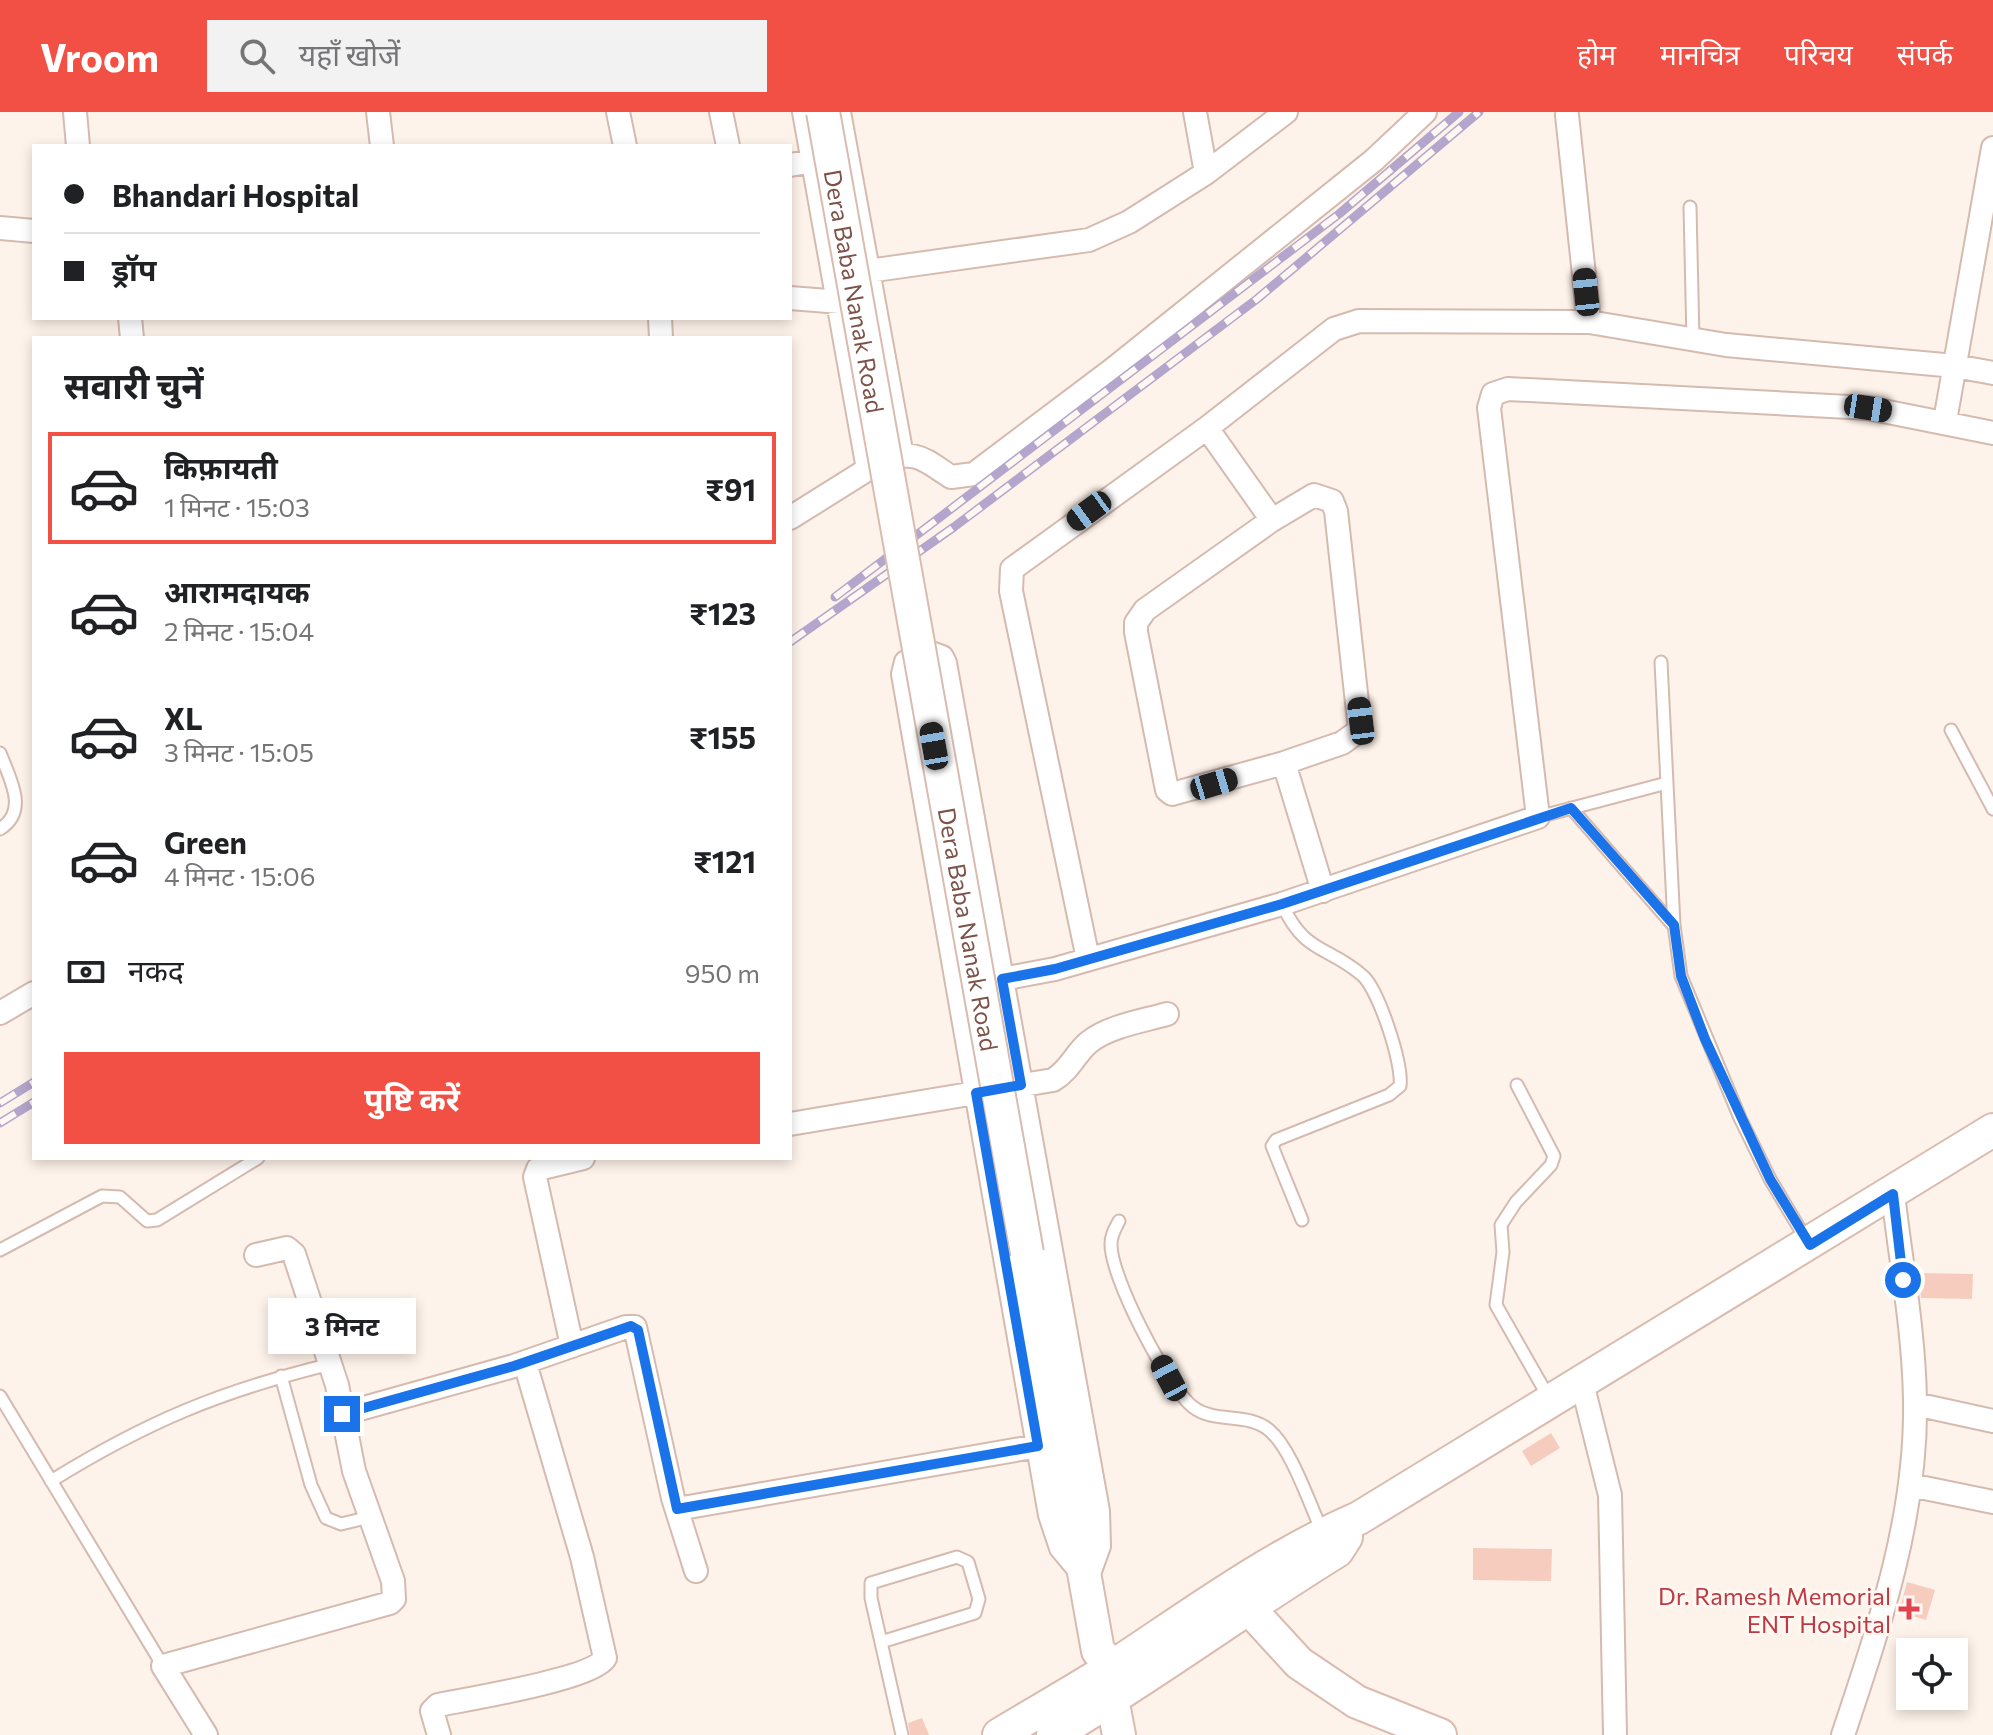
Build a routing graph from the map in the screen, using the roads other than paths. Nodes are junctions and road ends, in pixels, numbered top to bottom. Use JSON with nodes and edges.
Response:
{"nodes":[{"id":1,"x":75,"y":112,"type":"edge"},
{"id":2,"x":378,"y":112,"type":"edge"},
{"id":3,"x":618,"y":112,"type":"edge"},
{"id":4,"x":721,"y":112,"type":"edge"},
{"id":5,"x":804,"y":112,"type":"edge"},
{"id":6,"x":823,"y":112,"type":"edge"},
{"id":7,"x":839,"y":112,"type":"edge"},
{"id":8,"x":1195,"y":112,"type":"edge"},
{"id":9,"x":1286,"y":112,"type":"edge"},
{"id":10,"x":1425,"y":112,"type":"edge"},
{"id":11,"x":1567,"y":115,"type":"dead end"},
{"id":12,"x":78,"y":144,"type":"edge"},
{"id":13,"x":382,"y":144,"type":"edge"},
{"id":14,"x":625,"y":144,"type":"edge"},
{"id":15,"x":728,"y":144,"type":"edge"},
{"id":16,"x":1993,"y":149,"type":"edge"},
{"id":17,"x":813,"y":161,"type":"junction"},
{"id":18,"x":792,"y":165,"type":"edge"},
{"id":19,"x":1206,"y":173,"type":"junction"},
{"id":20,"x":1690,"y":207,"type":"dead end"},
{"id":21,"x":0,"y":228,"type":"edge"},
{"id":22,"x":32,"y":231,"type":"edge"},
{"id":23,"x":1986,"y":232,"type":"edge"},
{"id":24,"x":868,"y":271,"type":"junction"},
{"id":25,"x":792,"y":298,"type":"edge"},
{"id":26,"x":840,"y":302,"type":"junction"},
{"id":27,"x":874,"y":305,"type":"junction"},
{"id":28,"x":1589,"y":322,"type":"junction"},
{"id":29,"x":1693,"y":340,"type":"junction"},
{"id":30,"x":1955,"y":366,"type":"junction"},
{"id":31,"x":1993,"y":373,"type":"edge"},
{"id":32,"x":1945,"y":421,"type":"junction"},
{"id":33,"x":1207,"y":428,"type":"junction"},
{"id":34,"x":1993,"y":433,"type":"edge"},
{"id":35,"x":902,"y":456,"type":"junction"},
{"id":36,"x":868,"y":469,"type":"junction"},
{"id":37,"x":792,"y":517,"type":"edge"},
{"id":38,"x":1272,"y":520,"type":"junction"},
{"id":39,"x":1661,"y":662,"type":"dead end"},
{"id":40,"x":1951,"y":730,"type":"dead end"},
{"id":41,"x":0,"y":753,"type":"edge"},
{"id":42,"x":1284,"y":763,"type":"junction"},
{"id":43,"x":1667,"y":783,"type":"junction"},
{"id":44,"x":1571,"y":808,"type":"junction"},
{"id":45,"x":1993,"y":809,"type":"edge"},
{"id":46,"x":1538,"y":817,"type":"junction"},
{"id":47,"x":0,"y":829,"type":"edge"},
{"id":48,"x":1323,"y":891,"type":"junction"},
{"id":49,"x":1282,"y":904,"type":"junction"},
{"id":50,"x":1674,"y":925,"type":"junction"},
{"id":51,"x":1088,"y":959,"type":"junction"},
{"id":52,"x":1002,"y":979,"type":"junction"},
{"id":53,"x":32,"y":994,"type":"edge"},
{"id":54,"x":0,"y":1013,"type":"edge"},
{"id":55,"x":1167,"y":1014,"type":"dead end"},
{"id":56,"x":1021,"y":1085,"type":"junction"},
{"id":57,"x":1517,"y":1085,"type":"dead end"},
{"id":58,"x":976,"y":1093,"type":"junction"},
{"id":59,"x":792,"y":1124,"type":"edge"},
{"id":60,"x":1993,"y":1130,"type":"edge"},
{"id":61,"x":255,"y":1160,"type":"edge"},
{"id":62,"x":571,"y":1160,"type":"edge"},
{"id":63,"x":1893,"y":1194,"type":"junction"},
{"id":64,"x":1302,"y":1220,"type":"dead end"},
{"id":65,"x":1119,"y":1221,"type":"dead end"},
{"id":66,"x":1810,"y":1245,"type":"junction"},
{"id":67,"x":0,"y":1250,"type":"edge"},
{"id":68,"x":256,"y":1255,"type":"dead end"},
{"id":69,"x":572,"y":1346,"type":"junction"},
{"id":70,"x":525,"y":1363,"type":"junction"},
{"id":71,"x":331,"y":1364,"type":"junction"},
{"id":72,"x":281,"y":1376,"type":"junction"},
{"id":73,"x":1584,"y":1391,"type":"dead end"},
{"id":74,"x":0,"y":1396,"type":"edge"},
{"id":75,"x":1552,"y":1402,"type":"junction"},
{"id":76,"x":1915,"y":1404,"type":"junction"},
{"id":77,"x":342,"y":1414,"type":"junction"},
{"id":78,"x":1993,"y":1421,"type":"edge"},
{"id":79,"x":1038,"y":1446,"type":"junction"},
{"id":80,"x":51,"y":1481,"type":"junction"},
{"id":81,"x":1910,"y":1485,"type":"junction"},
{"id":82,"x":1993,"y":1502,"type":"edge"},
{"id":83,"x":677,"y":1509,"type":"junction"},
{"id":84,"x":370,"y":1517,"type":"junction"},
{"id":85,"x":1359,"y":1518,"type":"junction"},
{"id":86,"x":1323,"y":1534,"type":"junction"},
{"id":87,"x":696,"y":1571,"type":"dead end"},
{"id":88,"x":1087,"y":1579,"type":"junction"},
{"id":89,"x":1238,"y":1597,"type":"junction"},
{"id":90,"x":881,"y":1642,"type":"junction"},
{"id":91,"x":163,"y":1666,"type":"junction"},
{"id":92,"x":1103,"y":1690,"type":"edge"},
{"id":93,"x":206,"y":1735,"type":"edge"},
{"id":94,"x":439,"y":1735,"type":"edge"},
{"id":95,"x":902,"y":1735,"type":"edge"},
{"id":96,"x":999,"y":1735,"type":"edge"},
{"id":97,"x":1053,"y":1735,"type":"edge"},
{"id":98,"x":1119,"y":1735,"type":"edge"},
{"id":99,"x":1440,"y":1735,"type":"edge"},
{"id":100,"x":1615,"y":1735,"type":"edge"},
{"id":101,"x":1843,"y":1735,"type":"edge"}],
"edges":[{"from":1,"to":12,"type":"street"},
{"from":2,"to":13,"type":"street"},
{"from":3,"to":14,"type":"street"},
{"from":4,"to":15,"type":"street"},
{"from":5,"to":17,"type":"street"},
{"from":6,"to":88,"type":"main road","name":"Dera Baba Nanak Road","bridge":true},
{"from":7,"to":24,"type":"street"},
{"from":8,"to":19,"type":"street"},
{"from":9,"to":19,"type":"street"},
{"from":10,"to":35,"type":"street"},
{"from":11,"to":28,"type":"street"},
{"from":16,"to":23,"type":"street"},
{"from":17,"to":18,"type":"street"},
{"from":17,"to":26,"type":"street"},
{"from":19,"to":24,"type":"street"},
{"from":20,"to":29,"type":"lane"},
{"from":21,"to":22,"type":"street"},
{"from":23,"to":30,"type":"street"},
{"from":24,"to":27,"type":"street"},
{"from":25,"to":26,"type":"street"},
{"from":26,"to":27,"type":"street"},
{"from":26,"to":36,"type":"street"},
{"from":27,"to":35,"type":"street"},
{"from":28,"to":29,"type":"street"},
{"from":28,"to":33,"type":"street"},
{"from":29,"to":30,"type":"street"},
{"from":30,"to":31,"type":"street"},
{"from":30,"to":32,"type":"street"},
{"from":32,"to":34,"type":"street"},
{"from":32,"to":46,"type":"street"},
{"from":33,"to":38,"type":"street"},
{"from":33,"to":51,"type":"street"},
{"from":35,"to":36,"type":"street"},
{"from":36,"to":37,"type":"street"},
{"from":38,"to":42,"type":"street"},
{"from":38,"to":42,"type":"street"},
{"from":39,"to":43,"type":"lane"},
{"from":40,"to":45,"type":"lane"},
{"from":41,"to":47,"type":"lane"},
{"from":42,"to":48,"type":"street"},
{"from":43,"to":44,"type":"lane"},
{"from":43,"to":50,"type":"lane"},
{"from":44,"to":46,"type":"lane"},
{"from":44,"to":50,"type":"lane"},
{"from":46,"to":48,"type":"street"},
{"from":48,"to":49,"type":"street"},
{"from":49,"to":51,"type":"street"},
{"from":49,"to":64,"type":"lane"},
{"from":50,"to":66,"type":"lane"},
{"from":51,"to":52,"type":"street"},
{"from":52,"to":56,"type":"street"},
{"from":52,"to":58,"type":"street"},
{"from":53,"to":54,"type":"street"},
{"from":55,"to":56,"type":"street"},
{"from":56,"to":58,"type":"street"},
{"from":56,"to":88,"type":"street"},
{"from":57,"to":75,"type":"lane"},
{"from":58,"to":59,"type":"street"},
{"from":58,"to":79,"type":"street"},
{"from":60,"to":63,"type":"main road"},
{"from":61,"to":67,"type":"lane"},
{"from":62,"to":69,"type":"street"},
{"from":63,"to":66,"type":"main road"},
{"from":63,"to":76,"type":"street"},
{"from":65,"to":86,"type":"lane"},
{"from":66,"to":75,"type":"main road"},
{"from":68,"to":71,"type":"street"},
{"from":69,"to":70,"type":"street"},
{"from":69,"to":83,"type":"street"},
{"from":70,"to":77,"type":"street"},
{"from":70,"to":94,"type":"street"},
{"from":71,"to":72,"type":"lane"},
{"from":71,"to":77,"type":"street"},
{"from":72,"to":80,"type":"lane"},
{"from":72,"to":84,"type":"lane"},
{"from":73,"to":100,"type":"street"},
{"from":74,"to":80,"type":"lane"},
{"from":75,"to":85,"type":"main road"},
{"from":76,"to":78,"type":"street"},
{"from":76,"to":81,"type":"street"},
{"from":77,"to":84,"type":"street"},
{"from":79,"to":83,"type":"street"},
{"from":79,"to":88,"type":"street"},
{"from":80,"to":91,"type":"lane"},
{"from":81,"to":82,"type":"street"},
{"from":81,"to":101,"type":"street"},
{"from":83,"to":87,"type":"street"},
{"from":84,"to":91,"type":"street"},
{"from":85,"to":86,"type":"main road"},
{"from":85,"to":89,"type":"main road"},
{"from":86,"to":89,"type":"main road"},
{"from":88,"to":92,"type":"main road","name":"Dera Baba Nanak Road"},
{"from":89,"to":92,"type":"main road"},
{"from":89,"to":99,"type":"main road"},
{"from":90,"to":90,"type":"lane"},
{"from":90,"to":95,"type":"lane"},
{"from":91,"to":93,"type":"street"},
{"from":92,"to":96,"type":"main road"},
{"from":92,"to":97,"type":"main road"},
{"from":92,"to":98,"type":"main road","name":"Dera Baba Nanak Road"}]}
